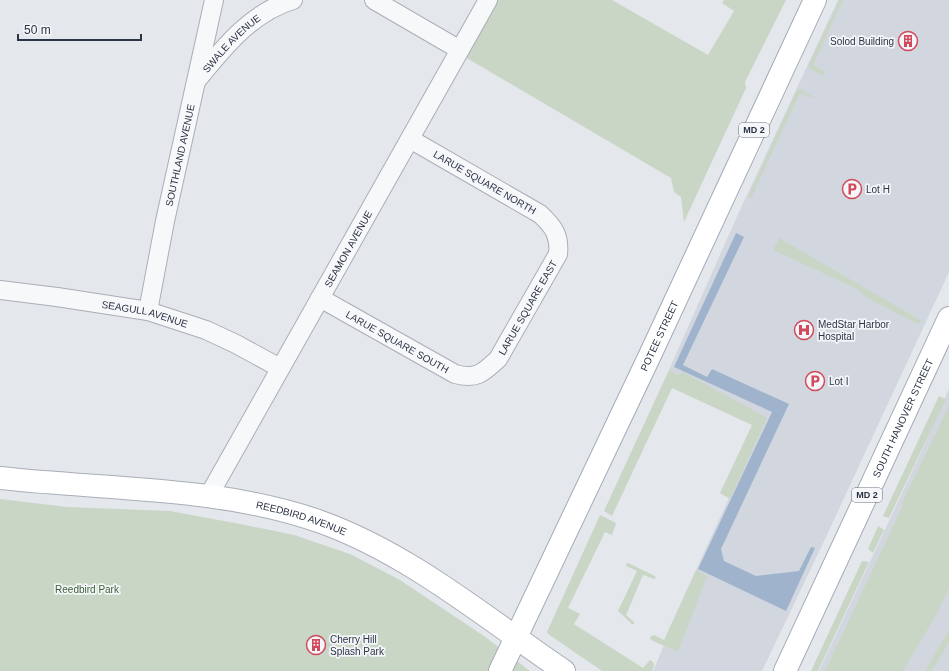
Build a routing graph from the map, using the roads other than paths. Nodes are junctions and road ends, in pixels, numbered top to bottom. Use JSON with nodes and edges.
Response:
{"nodes":[{"id":1,"x":214,"y":0,"type":"edge"},
{"id":2,"x":293,"y":0,"type":"edge"},
{"id":3,"x":374,"y":0,"type":"edge"},
{"id":4,"x":488,"y":0,"type":"edge"},
{"id":5,"x":815,"y":0,"type":"edge"},
{"id":6,"x":460,"y":50,"type":"junction"},
{"id":7,"x":196,"y":81,"type":"junction"},
{"id":8,"x":410,"y":139,"type":"junction"},
{"id":9,"x":555,"y":232,"type":"joint"},
{"id":10,"x":0,"y":290,"type":"edge"},
{"id":11,"x":320,"y":298,"type":"junction"},
{"id":12,"x":148,"y":311,"type":"junction"},
{"id":13,"x":949,"y":318,"type":"edge"},
{"id":14,"x":280,"y":368,"type":"junction"},
{"id":15,"x":478,"y":375,"type":"joint"},
{"id":16,"x":0,"y":478,"type":"edge"},
{"id":17,"x":208,"y":497,"type":"junction"},
{"id":18,"x":515,"y":638,"type":"junction"},
{"id":19,"x":500,"y":671,"type":"edge"},
{"id":20,"x":564,"y":671,"type":"edge"},
{"id":21,"x":786,"y":671,"type":"edge"}],
"edges":[{"from":1,"to":7,"type":"street","name":"SOUTHLAND AVENUE"},
{"from":2,"to":7,"type":"street","name":"SWALE AVENUE"},
{"from":3,"to":6,"type":"street"},
{"from":4,"to":6,"type":"street","name":"SEAMON AVENUE"},
{"from":5,"to":18,"type":"main road","name":"POTEE STREET","number":"MD 2"},
{"from":6,"to":8,"type":"street","name":"SEAMON AVENUE"},
{"from":7,"to":12,"type":"street","name":"SOUTHLAND AVENUE"},
{"from":8,"to":9,"type":"street","name":"LARUE SQUARE NORTH"},
{"from":8,"to":11,"type":"street","name":"SEAMON AVENUE"},
{"from":9,"to":15,"type":"street","name":"LARUE SQUARE EAST"},
{"from":10,"to":12,"type":"street","name":"SEAGULL AVENUE"},
{"from":11,"to":14,"type":"street","name":"SEAMON AVENUE"},
{"from":11,"to":15,"type":"street","name":"LARUE SQUARE SOUTH"},
{"from":12,"to":14,"type":"street","name":"SEAGULL AVENUE"},
{"from":13,"to":21,"type":"main road","name":"SOUTH HANOVER STREET","number":"MD 2"},
{"from":14,"to":17,"type":"street","name":"SEAMON AVENUE"},
{"from":16,"to":17,"type":"main road","name":"REEDBIRD AVENUE"},
{"from":17,"to":18,"type":"main road","name":"REEDBIRD AVENUE"},
{"from":18,"to":19,"type":"main road","name":"POTEE STREET","number":"MD 2"},
{"from":18,"to":20,"type":"main road","name":"REEDBIRD AVENUE"}]}
